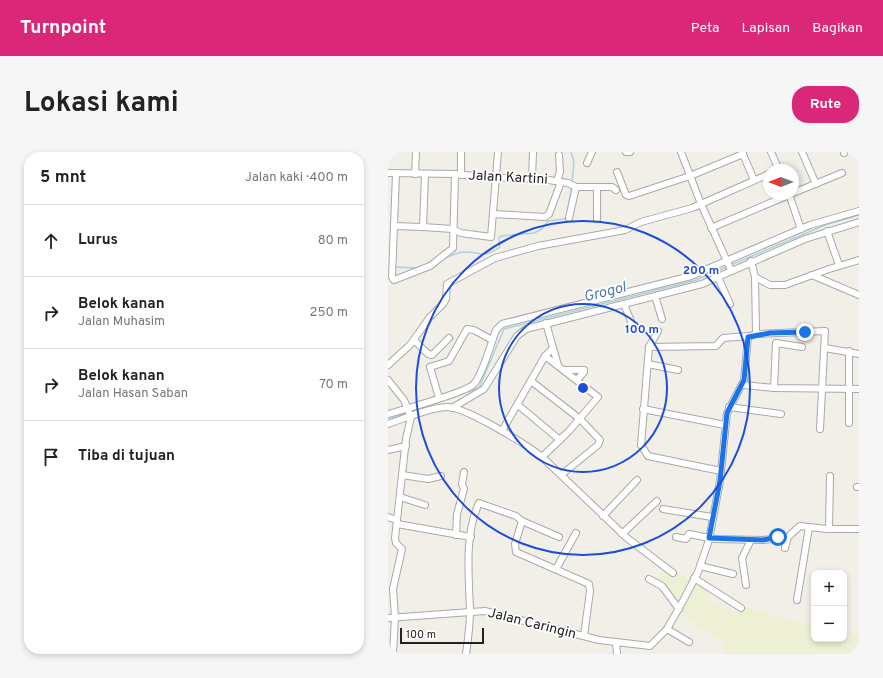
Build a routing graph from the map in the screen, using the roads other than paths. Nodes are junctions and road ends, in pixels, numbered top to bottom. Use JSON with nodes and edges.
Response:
{"nodes":[{"id":1,"x":416,"y":152,"type":"edge"},
{"id":2,"x":461,"y":152,"type":"edge"},
{"id":3,"x":498,"y":152,"type":"edge"},
{"id":4,"x":533,"y":152,"type":"edge"},
{"id":5,"x":592,"y":152,"type":"edge"},
{"id":6,"x":626,"y":152,"type":"edge"},
{"id":7,"x":630,"y":152,"type":"edge"},
{"id":8,"x":681,"y":152,"type":"edge"},
{"id":9,"x":771,"y":152,"type":"edge"},
{"id":10,"x":802,"y":152,"type":"edge"},
{"id":11,"x":742,"y":153,"type":"edge"},
{"id":12,"x":560,"y":155,"type":"dead end"},
{"id":13,"x":587,"y":163,"type":"dead end"},
{"id":14,"x":776,"y":164,"type":"edge"},
{"id":15,"x":617,"y":172,"type":"dead end"},
{"id":16,"x":388,"y":173,"type":"edge"},
{"id":17,"x":842,"y":173,"type":"dead end"},
{"id":18,"x":396,"y":174,"type":"junction"},
{"id":19,"x":415,"y":174,"type":"junction"},
{"id":20,"x":425,"y":174,"type":"junction"},
{"id":21,"x":458,"y":175,"type":"junction"},
{"id":22,"x":690,"y":176,"type":"junction"},
{"id":23,"x":763,"y":176,"type":"edge"},
{"id":24,"x":497,"y":178,"type":"junction"},
{"id":25,"x":532,"y":179,"type":"junction"},
{"id":26,"x":754,"y":180,"type":"junction"},
{"id":27,"x":559,"y":182,"type":"junction"},
{"id":28,"x":816,"y":184,"type":"junction"},
{"id":29,"x":573,"y":186,"type":"junction"},
{"id":30,"x":597,"y":187,"type":"junction"},
{"id":31,"x":616,"y":190,"type":"dead end"},
{"id":32,"x":799,"y":191,"type":"edge"},
{"id":33,"x":776,"y":200,"type":"edge"},
{"id":34,"x":792,"y":200,"type":"edge"},
{"id":35,"x":701,"y":204,"type":"junction"},
{"id":36,"x":859,"y":211,"type":"edge"},
{"id":37,"x":494,"y":214,"type":"junction"},
{"id":38,"x":391,"y":215,"type":"edge"},
{"id":39,"x":570,"y":218,"type":"dead end"},
{"id":40,"x":598,"y":219,"type":"dead end"},
{"id":41,"x":859,"y":222,"type":"edge"},
{"id":42,"x":394,"y":226,"type":"junction"},
{"id":43,"x":423,"y":227,"type":"junction"},
{"id":44,"x":711,"y":228,"type":"junction"},
{"id":45,"x":453,"y":229,"type":"junction"},
{"id":46,"x":801,"y":229,"type":"junction"},
{"id":47,"x":828,"y":231,"type":"junction"},
{"id":48,"x":859,"y":260,"type":"edge"},
{"id":49,"x":727,"y":261,"type":"junction"},
{"id":50,"x":752,"y":262,"type":"junction"},
{"id":51,"x":839,"y":265,"type":"junction"},
{"id":52,"x":391,"y":266,"type":"edge"},
{"id":53,"x":730,"y":269,"type":"junction"},
{"id":54,"x":812,"y":275,"type":"junction"},
{"id":55,"x":718,"y":277,"type":"junction"},
{"id":56,"x":755,"y":277,"type":"junction"},
{"id":57,"x":859,"y":295,"type":"edge"},
{"id":58,"x":655,"y":296,"type":"junction"},
{"id":59,"x":624,"y":304,"type":"junction"},
{"id":60,"x":730,"y":304,"type":"dead end"},
{"id":61,"x":662,"y":319,"type":"dead end"},
{"id":62,"x":546,"y":324,"type":"junction"},
{"id":63,"x":634,"y":329,"type":"dead end"},
{"id":64,"x":658,"y":331,"type":"dead end"},
{"id":65,"x":756,"y":334,"type":"junction"},
{"id":66,"x":748,"y":336,"type":"junction"},
{"id":67,"x":449,"y":338,"type":"dead end"},
{"id":68,"x":492,"y":340,"type":"junction"},
{"id":69,"x":415,"y":341,"type":"junction"},
{"id":70,"x":650,"y":347,"type":"junction"},
{"id":71,"x":802,"y":347,"type":"dead end"},
{"id":72,"x":553,"y":348,"type":"junction"},
{"id":73,"x":825,"y":348,"type":"junction"},
{"id":74,"x":849,"y":351,"type":"junction"},
{"id":75,"x":859,"y":354,"type":"edge"},
{"id":76,"x":545,"y":356,"type":"junction"},
{"id":77,"x":648,"y":364,"type":"junction"},
{"id":78,"x":388,"y":365,"type":"edge"},
{"id":79,"x":558,"y":366,"type":"junction"},
{"id":80,"x":564,"y":370,"type":"junction"},
{"id":81,"x":678,"y":370,"type":"dead end"},
{"id":82,"x":388,"y":380,"type":"edge"},
{"id":83,"x":577,"y":380,"type":"junction"},
{"id":84,"x":531,"y":381,"type":"junction"},
{"id":85,"x":743,"y":385,"type":"junction"},
{"id":86,"x":774,"y":388,"type":"junction"},
{"id":87,"x":822,"y":389,"type":"junction"},
{"id":88,"x":849,"y":389,"type":"junction"},
{"id":89,"x":859,"y":390,"type":"edge"},
{"id":90,"x":439,"y":398,"type":"junction"},
{"id":91,"x":518,"y":405,"type":"junction"},
{"id":92,"x":408,"y":408,"type":"junction"},
{"id":93,"x":452,"y":408,"type":"junction"},
{"id":94,"x":729,"y":408,"type":"junction"},
{"id":95,"x":643,"y":409,"type":"junction"},
{"id":96,"x":388,"y":414,"type":"edge"},
{"id":97,"x":781,"y":414,"type":"dead end"},
{"id":98,"x":411,"y":416,"type":"junction"},
{"id":99,"x":580,"y":419,"type":"junction"},
{"id":100,"x":849,"y":423,"type":"dead end"},
{"id":101,"x":388,"y":424,"type":"edge"},
{"id":102,"x":725,"y":425,"type":"junction"},
{"id":103,"x":820,"y":429,"type":"dead end"},
{"id":104,"x":502,"y":431,"type":"junction"},
{"id":105,"x":560,"y":440,"type":"junction"},
{"id":106,"x":406,"y":446,"type":"junction"},
{"id":107,"x":388,"y":450,"type":"edge"},
{"id":108,"x":542,"y":457,"type":"junction"},
{"id":109,"x":721,"y":471,"type":"junction"},
{"id":110,"x":464,"y":472,"type":"dead end"},
{"id":111,"x":561,"y":475,"type":"junction"},
{"id":112,"x":402,"y":476,"type":"junction"},
{"id":113,"x":441,"y":476,"type":"dead end"},
{"id":114,"x":830,"y":476,"type":"dead end"},
{"id":115,"x":637,"y":480,"type":"dead end"},
{"id":116,"x":400,"y":498,"type":"junction"},
{"id":117,"x":657,"y":501,"type":"dead end"},
{"id":118,"x":425,"y":505,"type":"dead end"},
{"id":119,"x":663,"y":509,"type":"dead end"},
{"id":120,"x":603,"y":516,"type":"junction"},
{"id":121,"x":388,"y":517,"type":"edge"},
{"id":122,"x":712,"y":517,"type":"junction"},
{"id":123,"x":522,"y":521,"type":"junction"},
{"id":124,"x":397,"y":522,"type":"junction"},
{"id":125,"x":809,"y":527,"type":"junction"},
{"id":126,"x":829,"y":529,"type":"junction"},
{"id":127,"x":859,"y":529,"type":"edge"},
{"id":128,"x":576,"y":533,"type":"dead end"},
{"id":129,"x":622,"y":534,"type":"junction"},
{"id":130,"x":456,"y":535,"type":"junction"},
{"id":131,"x":471,"y":536,"type":"junction"},
{"id":132,"x":559,"y":537,"type":"dead end"},
{"id":133,"x":788,"y":537,"type":"junction"},
{"id":134,"x":676,"y":538,"type":"dead end"},
{"id":135,"x":709,"y":538,"type":"junction"},
{"id":136,"x":751,"y":540,"type":"junction"},
{"id":137,"x":785,"y":548,"type":"dead end"},
{"id":138,"x":700,"y":566,"type":"junction"},
{"id":139,"x":556,"y":569,"type":"junction"},
{"id":140,"x":673,"y":573,"type":"dead end"},
{"id":141,"x":733,"y":574,"type":"dead end"},
{"id":142,"x":694,"y":578,"type":"junction"},
{"id":143,"x":649,"y":580,"type":"dead end"},
{"id":144,"x":746,"y":586,"type":"dead end"},
{"id":145,"x":797,"y":600,"type":"dead end"},
{"id":146,"x":741,"y":608,"type":"dead end"},
{"id":147,"x":679,"y":610,"type":"junction"},
{"id":148,"x":470,"y":612,"type":"junction"},
{"id":149,"x":391,"y":617,"type":"edge"},
{"id":150,"x":667,"y":629,"type":"junction"},
{"id":151,"x":584,"y":636,"type":"junction"},
{"id":152,"x":616,"y":642,"type":"junction"},
{"id":153,"x":689,"y":642,"type":"dead end"},
{"id":154,"x":393,"y":654,"type":"edge"},
{"id":155,"x":466,"y":654,"type":"edge"},
{"id":156,"x":617,"y":654,"type":"edge"}],
"edges":[{"from":1,"to":19,"type":"street"},
{"from":2,"to":21,"type":"street","name":"Jalan Kartini"},
{"from":3,"to":24,"type":"street"},
{"from":4,"to":25,"type":"street"},
{"from":5,"to":13,"type":"street"},
{"from":6,"to":7,"type":"street"},
{"from":8,"to":22,"type":"street"},
{"from":9,"to":14,"type":"street"},
{"from":10,"to":28,"type":"street"},
{"from":11,"to":22,"type":"street"},
{"from":11,"to":26,"type":"street"},
{"from":12,"to":27,"type":"street"},
{"from":15,"to":22,"type":"street"},
{"from":16,"to":18,"type":"street","name":"Jalan Kartini"},
{"from":17,"to":28,"type":"street"},
{"from":18,"to":19,"type":"street","name":"Jalan Kartini"},
{"from":18,"to":38,"type":"street","name":"Jalan Kartini"},
{"from":19,"to":20,"type":"street","name":"Jalan Kartini"},
{"from":20,"to":21,"type":"street","name":"Jalan Kartini"},
{"from":20,"to":43,"type":"street"},
{"from":21,"to":24,"type":"street","name":"Jalan Kartini"},
{"from":21,"to":45,"type":"street","name":"Jalan Kartini"},
{"from":22,"to":35,"type":"street"},
{"from":23,"to":26,"type":"street"},
{"from":24,"to":25,"type":"street","name":"Jalan Kartini"},
{"from":24,"to":37,"type":"street"},
{"from":25,"to":27,"type":"street","name":"Jalan Kartini"},
{"from":26,"to":35,"type":"street"},
{"from":27,"to":29,"type":"street"},
{"from":27,"to":37,"type":"street","name":"Jalan Kartini"},
{"from":28,"to":32,"type":"street"},
{"from":29,"to":30,"type":"street"},
{"from":29,"to":39,"type":"street"},
{"from":30,"to":31,"type":"street"},
{"from":30,"to":40,"type":"street"},
{"from":33,"to":44,"type":"street"},
{"from":34,"to":46,"type":"street"},
{"from":35,"to":44,"type":"street"},
{"from":35,"to":69,"type":"street"},
{"from":36,"to":46,"type":"street"},
{"from":37,"to":45,"type":"street"},
{"from":38,"to":42,"type":"street","name":"Jalan Kartini"},
{"from":41,"to":47,"type":"street"},
{"from":42,"to":43,"type":"street"},
{"from":42,"to":52,"type":"street","name":"Jalan Kartini"},
{"from":43,"to":45,"type":"street"},
{"from":44,"to":49,"type":"street"},
{"from":45,"to":52,"type":"street","name":"Jalan Kartini"},
{"from":46,"to":49,"type":"street"},
{"from":47,"to":50,"type":"street"},
{"from":47,"to":51,"type":"street"},
{"from":48,"to":51,"type":"street"},
{"from":49,"to":53,"type":"street"},
{"from":49,"to":68,"type":"street"},
{"from":50,"to":53,"type":"street"},
{"from":50,"to":56,"type":"street"},
{"from":51,"to":54,"type":"street"},
{"from":53,"to":55,"type":"street"},
{"from":54,"to":56,"type":"street"},
{"from":54,"to":57,"type":"street"},
{"from":55,"to":58,"type":"street"},
{"from":55,"to":60,"type":"street"},
{"from":56,"to":65,"type":"street"},
{"from":58,"to":59,"type":"street"},
{"from":58,"to":61,"type":"street"},
{"from":59,"to":62,"type":"street"},
{"from":59,"to":63,"type":"street"},
{"from":62,"to":72,"type":"street"},
{"from":62,"to":93,"type":"street"},
{"from":64,"to":70,"type":"street"},
{"from":65,"to":66,"type":"street"},
{"from":65,"to":73,"type":"street"},
{"from":66,"to":70,"type":"street"},
{"from":66,"to":85,"type":"street"},
{"from":67,"to":69,"type":"street"},
{"from":68,"to":90,"type":"street"},
{"from":68,"to":90,"type":"street"},
{"from":69,"to":78,"type":"street"},
{"from":70,"to":77,"type":"street"},
{"from":71,"to":86,"type":"street"},
{"from":72,"to":76,"type":"street"},
{"from":72,"to":79,"type":"street"},
{"from":73,"to":74,"type":"street"},
{"from":73,"to":87,"type":"street"},
{"from":74,"to":75,"type":"street"},
{"from":74,"to":88,"type":"street"},
{"from":76,"to":79,"type":"street"},
{"from":76,"to":84,"type":"street"},
{"from":77,"to":81,"type":"street"},
{"from":77,"to":95,"type":"street"},
{"from":79,"to":80,"type":"street"},
{"from":80,"to":83,"type":"street"},
{"from":80,"to":83,"type":"street"},
{"from":82,"to":92,"type":"street"},
{"from":83,"to":99,"type":"street"},
{"from":84,"to":91,"type":"street"},
{"from":84,"to":99,"type":"street"},
{"from":85,"to":86,"type":"street"},
{"from":85,"to":94,"type":"street"},
{"from":86,"to":87,"type":"street"},
{"from":87,"to":88,"type":"street"},
{"from":87,"to":103,"type":"street"},
{"from":88,"to":89,"type":"street"},
{"from":88,"to":100,"type":"street"},
{"from":90,"to":92,"type":"street"},
{"from":91,"to":104,"type":"street"},
{"from":91,"to":105,"type":"street"},
{"from":92,"to":96,"type":"street"},
{"from":92,"to":98,"type":"street"},
{"from":93,"to":98,"type":"street"},
{"from":93,"to":104,"type":"street"},
{"from":94,"to":97,"type":"street"},
{"from":94,"to":102,"type":"street"},
{"from":95,"to":102,"type":"street"},
{"from":95,"to":109,"type":"street"},
{"from":98,"to":101,"type":"street"},
{"from":98,"to":106,"type":"street"},
{"from":99,"to":105,"type":"street"},
{"from":99,"to":111,"type":"street"},
{"from":102,"to":109,"type":"street"},
{"from":104,"to":108,"type":"street"},
{"from":105,"to":108,"type":"street"},
{"from":106,"to":107,"type":"street"},
{"from":106,"to":112,"type":"street"},
{"from":108,"to":111,"type":"street"},
{"from":109,"to":122,"type":"street"},
{"from":110,"to":130,"type":"street"},
{"from":111,"to":120,"type":"street"},
{"from":112,"to":113,"type":"street"},
{"from":112,"to":116,"type":"street"},
{"from":114,"to":126,"type":"street"},
{"from":115,"to":120,"type":"street"},
{"from":116,"to":118,"type":"street"},
{"from":116,"to":124,"type":"street"},
{"from":117,"to":129,"type":"street"},
{"from":119,"to":122,"type":"street"},
{"from":120,"to":129,"type":"street"},
{"from":121,"to":124,"type":"street"},
{"from":122,"to":135,"type":"street"},
{"from":123,"to":131,"type":"street"},
{"from":123,"to":132,"type":"street"},
{"from":123,"to":139,"type":"street"},
{"from":124,"to":130,"type":"street"},
{"from":124,"to":149,"type":"street"},
{"from":125,"to":126,"type":"street"},
{"from":125,"to":133,"type":"street"},
{"from":125,"to":145,"type":"street"},
{"from":126,"to":127,"type":"street"},
{"from":128,"to":139,"type":"street"},
{"from":129,"to":140,"type":"street"},
{"from":130,"to":131,"type":"street"},
{"from":131,"to":148,"type":"street"},
{"from":133,"to":136,"type":"street"},
{"from":133,"to":137,"type":"street"},
{"from":134,"to":135,"type":"street"},
{"from":135,"to":136,"type":"street"},
{"from":135,"to":138,"type":"street"},
{"from":136,"to":144,"type":"street"},
{"from":138,"to":141,"type":"street"},
{"from":138,"to":142,"type":"street"},
{"from":139,"to":151,"type":"street"},
{"from":142,"to":146,"type":"street"},
{"from":142,"to":147,"type":"street"},
{"from":143,"to":147,"type":"street"},
{"from":147,"to":150,"type":"street"},
{"from":148,"to":149,"type":"street","name":"Jalan Caringin"},
{"from":148,"to":151,"type":"street","name":"Jalan Caringin"},
{"from":148,"to":155,"type":"street"},
{"from":149,"to":154,"type":"street"},
{"from":150,"to":152,"type":"street","name":"Jalan Caringin"},
{"from":150,"to":153,"type":"street"},
{"from":151,"to":152,"type":"street","name":"Jalan Caringin"},
{"from":152,"to":156,"type":"street"}]}
